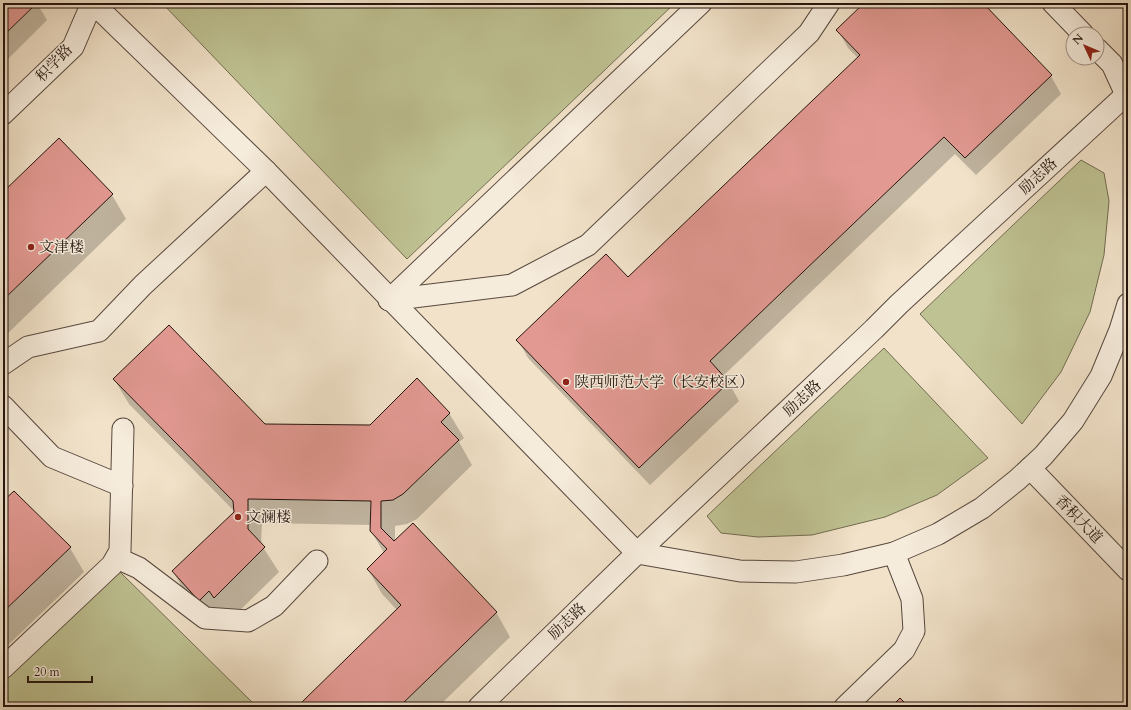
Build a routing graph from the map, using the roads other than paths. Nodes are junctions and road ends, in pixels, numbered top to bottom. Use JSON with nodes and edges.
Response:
{"nodes":[{"id":1,"x":93,"y":3,"type":"edge"},
{"id":2,"x":701,"y":3,"type":"edge"},
{"id":3,"x":828,"y":3,"type":"edge"},
{"id":4,"x":1053,"y":3,"type":"edge"},
{"id":5,"x":1075,"y":26,"type":"edge"},
{"id":6,"x":1105,"y":57,"type":"edge"},
{"id":7,"x":1127,"y":96,"type":"edge"},
{"id":8,"x":3,"y":114,"type":"edge"},
{"id":9,"x":266,"y":171,"type":"junction"},
{"id":10,"x":390,"y":300,"type":"junction"},
{"id":11,"x":1128,"y":304,"type":"edge"},
{"id":12,"x":3,"y":364,"type":"edge"},
{"id":13,"x":3,"y":406,"type":"edge"},
{"id":14,"x":123,"y":429,"type":"dead end"},
{"id":15,"x":1030,"y":468,"type":"junction"},
{"id":16,"x":122,"y":486,"type":"junction"},
{"id":17,"x":637,"y":553,"type":"junction"},
{"id":18,"x":894,"y":553,"type":"junction"},
{"id":19,"x":117,"y":558,"type":"junction"},
{"id":20,"x":317,"y":561,"type":"dead end"},
{"id":21,"x":1128,"y":570,"type":"edge"},
{"id":22,"x":3,"y":668,"type":"edge"},
{"id":23,"x":480,"y":707,"type":"edge"},
{"id":24,"x":845,"y":707,"type":"edge"}],
"edges":[{"from":1,"to":8,"type":"street","name":"积学路"},
{"from":1,"to":9,"type":"street"},
{"from":2,"to":10,"type":"street"},
{"from":3,"to":10,"type":"street"},
{"from":4,"to":5,"type":"street"},
{"from":6,"to":7,"type":"street"},
{"from":7,"to":17,"type":"street","name":"励志路"},
{"from":9,"to":10,"type":"street"},
{"from":9,"to":12,"type":"street"},
{"from":10,"to":17,"type":"street"},
{"from":11,"to":15,"type":"street"},
{"from":13,"to":16,"type":"street"},
{"from":14,"to":16,"type":"street"},
{"from":15,"to":18,"type":"street"},
{"from":15,"to":21,"type":"street","name":"香积大道"},
{"from":16,"to":19,"type":"street"},
{"from":17,"to":18,"type":"street"},
{"from":17,"to":23,"type":"street","name":"励志路"},
{"from":18,"to":24,"type":"street"},
{"from":19,"to":20,"type":"street"},
{"from":19,"to":22,"type":"street"}]}
